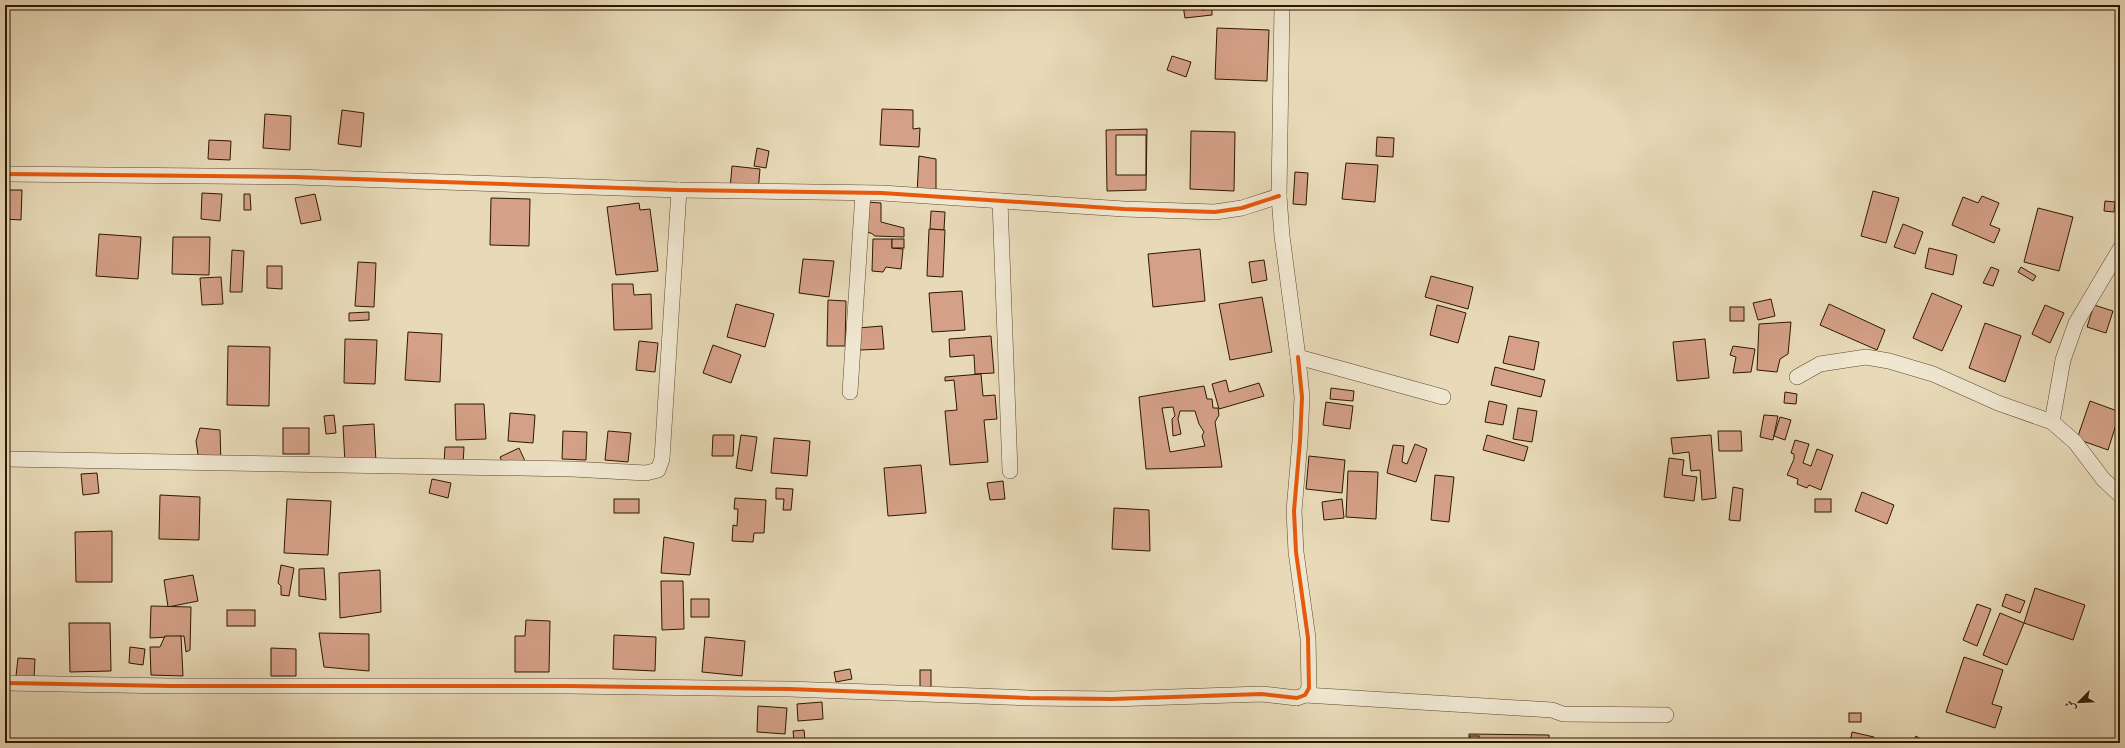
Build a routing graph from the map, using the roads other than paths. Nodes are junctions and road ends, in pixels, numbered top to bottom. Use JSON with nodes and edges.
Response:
{"nodes":[{"id":1,"x":1282,"y":5,"type":"edge"},
{"id":2,"x":5,"y":174,"type":"edge"},
{"id":3,"x":679,"y":190,"type":"junction"},
{"id":4,"x":863,"y":193,"type":"junction"},
{"id":5,"x":1279,"y":196,"type":"junction"},
{"id":6,"x":1000,"y":201,"type":"junction"},
{"id":7,"x":2120,"y":249,"type":"edge"},
{"id":8,"x":1298,"y":357,"type":"junction"},
{"id":9,"x":1797,"y":377,"type":"dead end"},
{"id":10,"x":850,"y":392,"type":"dead end"},
{"id":11,"x":1443,"y":397,"type":"dead end"},
{"id":12,"x":2052,"y":422,"type":"junction"},
{"id":13,"x":5,"y":459,"type":"edge"},
{"id":14,"x":1010,"y":471,"type":"dead end"},
{"id":15,"x":2120,"y":495,"type":"edge"},
{"id":16,"x":5,"y":683,"type":"edge"},
{"id":17,"x":1305,"y":695,"type":"junction"},
{"id":18,"x":1666,"y":715,"type":"dead end"}],
"edges":[{"from":1,"to":5,"type":"street"},
{"from":2,"to":3,"type":"street"},
{"from":3,"to":4,"type":"street"},
{"from":3,"to":13,"type":"street"},
{"from":4,"to":6,"type":"street"},
{"from":4,"to":10,"type":"street"},
{"from":5,"to":6,"type":"street"},
{"from":5,"to":8,"type":"street"},
{"from":6,"to":14,"type":"street"},
{"from":7,"to":12,"type":"street"},
{"from":8,"to":11,"type":"street"},
{"from":8,"to":17,"type":"street"},
{"from":9,"to":12,"type":"street"},
{"from":12,"to":15,"type":"street"},
{"from":16,"to":17,"type":"street"},
{"from":17,"to":18,"type":"street"}]}
